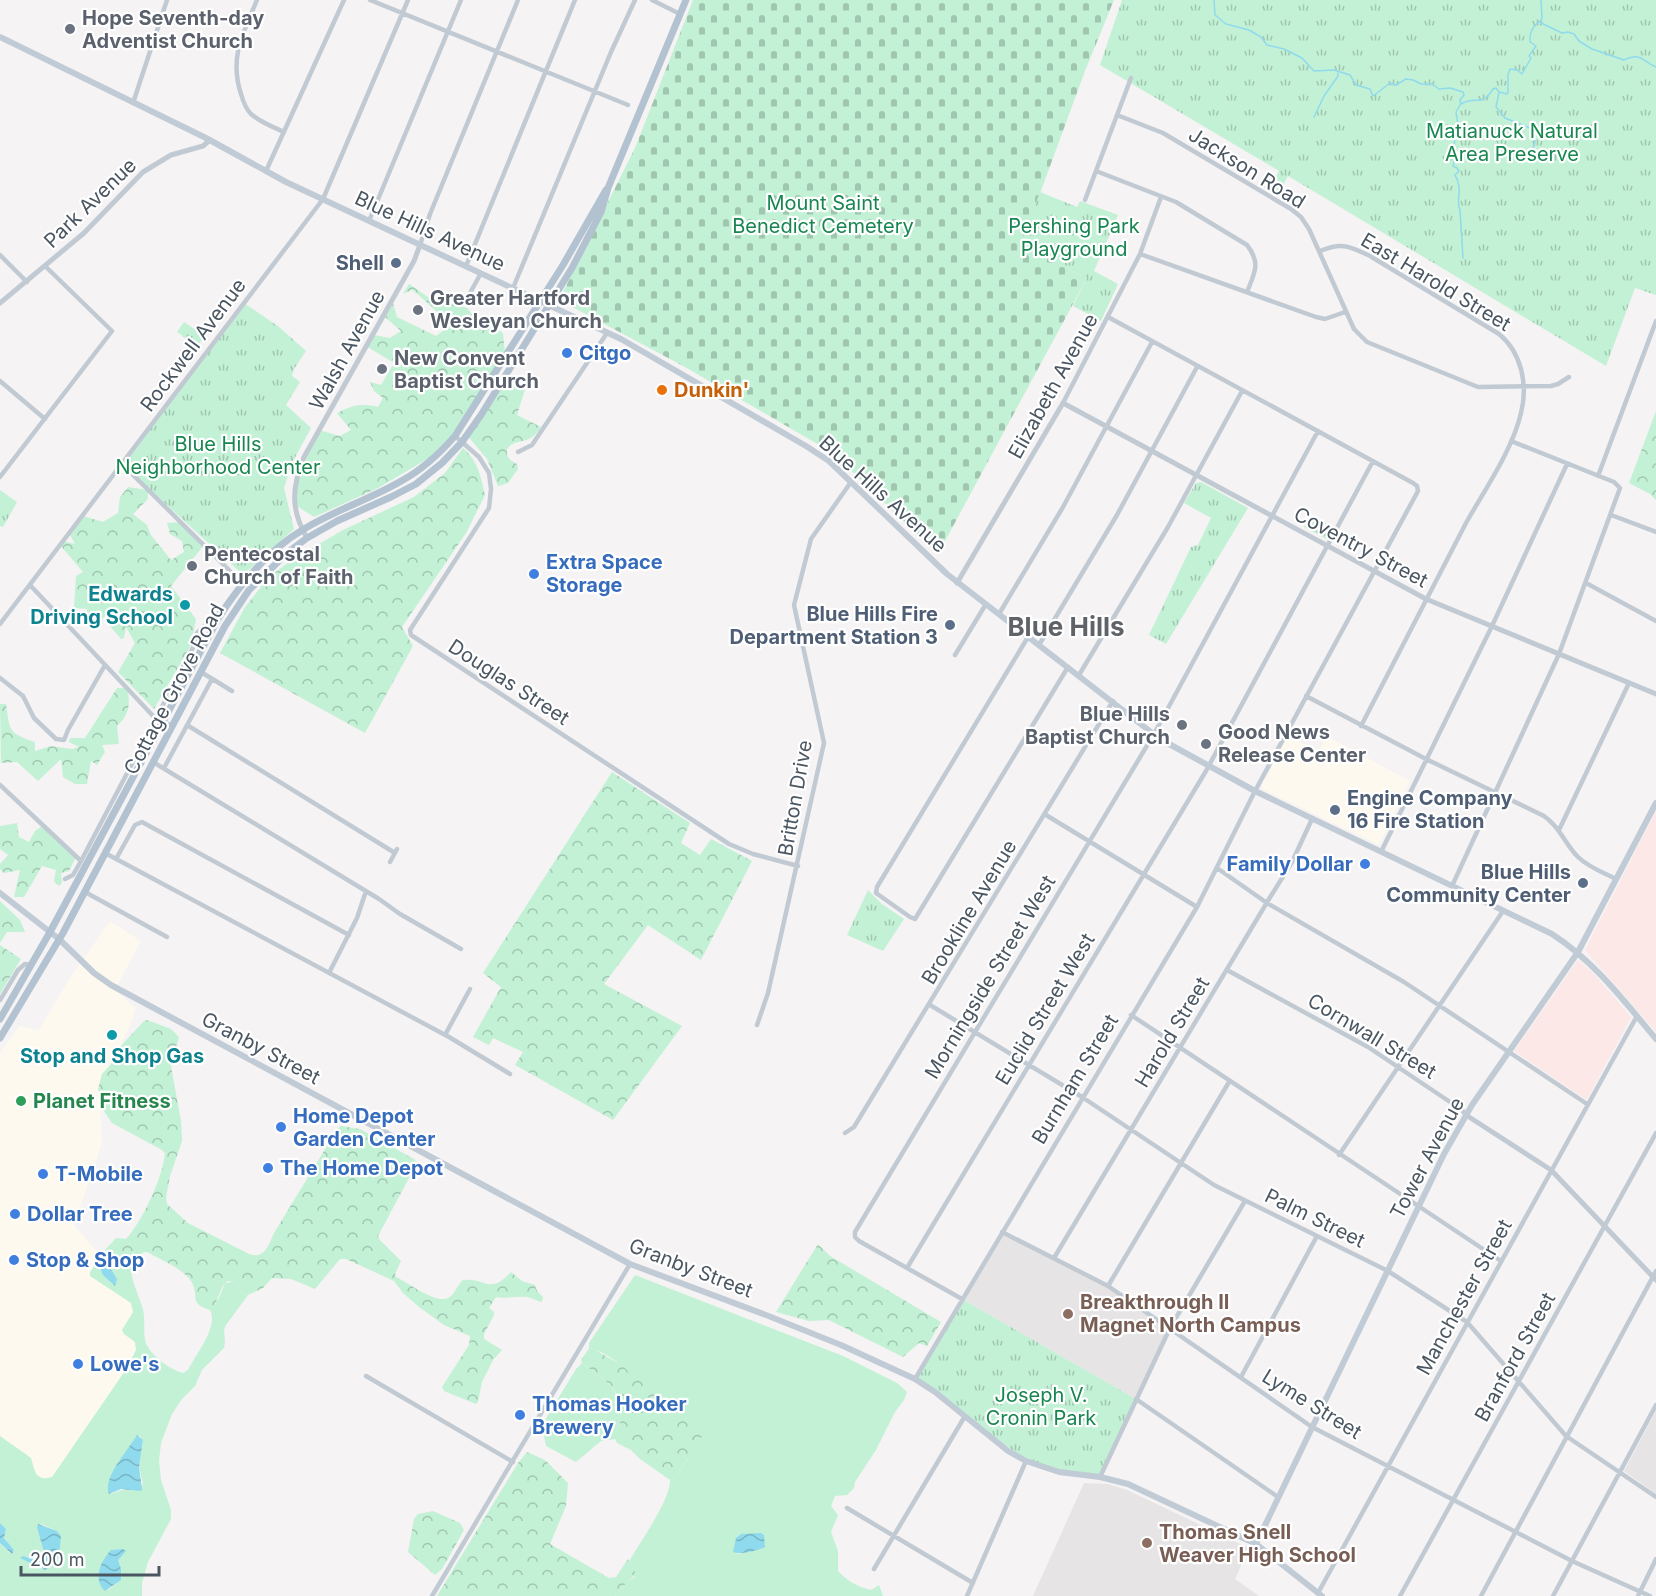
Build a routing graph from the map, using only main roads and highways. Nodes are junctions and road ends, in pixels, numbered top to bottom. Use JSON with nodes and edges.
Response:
{"nodes":[{"id":1,"x":686,"y":0,"type":"edge"},
{"id":2,"x":0,"y":37,"type":"edge"},
{"id":3,"x":608,"y":188,"type":"junction"},
{"id":4,"x":541,"y":300,"type":"junction"},
{"id":5,"x":549,"y":305,"type":"junction"},
{"id":6,"x":1656,"y":803,"type":"edge"},
{"id":7,"x":0,"y":893,"type":"edge"},
{"id":8,"x":50,"y":932,"type":"junction"},
{"id":9,"x":59,"y":939,"type":"junction"},
{"id":10,"x":1578,"y":952,"type":"junction"},
{"id":11,"x":0,"y":1019,"type":"edge"},
{"id":12,"x":0,"y":1038,"type":"edge"},
{"id":13,"x":1656,"y":1039,"type":"edge"},
{"id":14,"x":1256,"y":1544,"type":"junction"},
{"id":15,"x":1320,"y":1594,"type":"edge"}],
"edges":[{"from":1,"to":3,"type":"main road","name":"Cottage Grove Road"},
{"from":2,"to":4,"type":"main road","name":"Blue Hills Avenue"},
{"from":3,"to":4,"type":"main road","name":"Cottage Grove Road"},
{"from":3,"to":5,"type":"main road","name":"Cottage Grove Road"},
{"from":4,"to":5,"type":"main road","name":"Blue Hills Avenue"},
{"from":4,"to":8,"type":"main road","name":"Cottage Grove Road"},
{"from":5,"to":9,"type":"main road","name":"Cottage Grove Road"},
{"from":5,"to":10,"type":"main road","name":"Blue Hills Avenue"},
{"from":6,"to":10,"type":"main road","name":"Tower Avenue"},
{"from":7,"to":8,"type":"main road","name":"Granby Street"},
{"from":8,"to":9,"type":"main road","name":"Granby Street"},
{"from":8,"to":11,"type":"main road","name":"Cottage Grove Road"},
{"from":9,"to":12,"type":"main road","name":"Cottage Grove Road"},
{"from":9,"to":14,"type":"main road","name":"Granby Street"},
{"from":10,"to":13,"type":"main road","name":"Blue Hills Avenue"},
{"from":10,"to":14,"type":"main road","name":"Tower Avenue"},
{"from":14,"to":15,"type":"main road","name":"Granby Street"}]}
